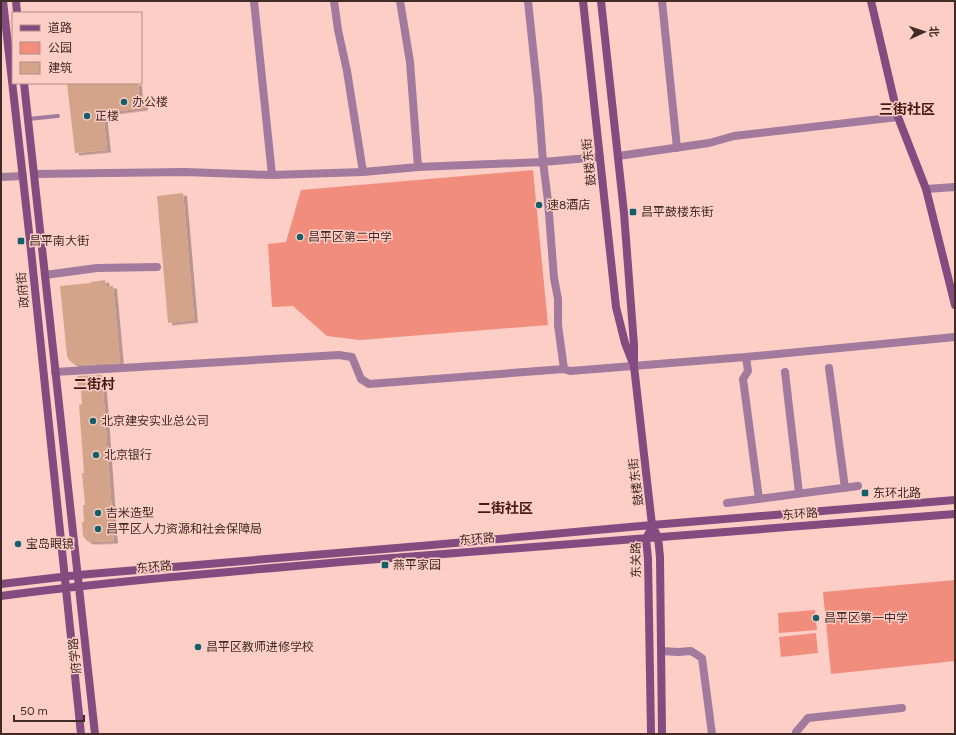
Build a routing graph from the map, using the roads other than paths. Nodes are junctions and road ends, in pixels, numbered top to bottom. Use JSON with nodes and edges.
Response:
{"nodes":[{"id":1,"x":3,"y":1,"type":"edge"},
{"id":2,"x":16,"y":1,"type":"edge"},
{"id":3,"x":254,"y":1,"type":"edge"},
{"id":4,"x":334,"y":1,"type":"edge"},
{"id":5,"x":400,"y":1,"type":"edge"},
{"id":6,"x":528,"y":1,"type":"edge"},
{"id":7,"x":583,"y":1,"type":"edge"},
{"id":8,"x":601,"y":1,"type":"edge"},
{"id":9,"x":662,"y":1,"type":"edge"},
{"id":10,"x":872,"y":1,"type":"edge"},
{"id":11,"x":17,"y":12,"type":"edge"},
{"id":12,"x":12,"y":80,"type":"edge"},
{"id":13,"x":12,"y":84,"type":"edge"},
{"id":14,"x":24,"y":84,"type":"edge"},
{"id":15,"x":58,"y":116,"type":"dead end"},
{"id":16,"x":898,"y":117,"type":"junction"},
{"id":17,"x":28,"y":119,"type":"junction"},
{"id":18,"x":677,"y":148,"type":"junction"},
{"id":19,"x":618,"y":156,"type":"junction"},
{"id":20,"x":600,"y":157,"type":"junction"},
{"id":21,"x":543,"y":162,"type":"junction"},
{"id":22,"x":418,"y":167,"type":"junction"},
{"id":23,"x":363,"y":172,"type":"junction"},
{"id":24,"x":34,"y":174,"type":"junction"},
{"id":25,"x":272,"y":175,"type":"junction"},
{"id":26,"x":23,"y":176,"type":"junction"},
{"id":27,"x":1,"y":177,"type":"edge"},
{"id":28,"x":955,"y":186,"type":"edge"},
{"id":29,"x":926,"y":189,"type":"junction"},
{"id":30,"x":157,"y":266,"type":"dead end"},
{"id":31,"x":45,"y":275,"type":"junction"},
{"id":32,"x":955,"y":306,"type":"edge"},
{"id":33,"x":955,"y":337,"type":"edge"},
{"id":34,"x":746,"y":357,"type":"junction"},
{"id":35,"x":634,"y":366,"type":"junction"},
{"id":36,"x":829,"y":368,"type":"dead end"},
{"id":37,"x":564,"y":369,"type":"junction"},
{"id":38,"x":55,"y":372,"type":"junction"},
{"id":39,"x":785,"y":372,"type":"dead end"},
{"id":40,"x":858,"y":486,"type":"dead end"},
{"id":41,"x":845,"y":488,"type":"junction"},
{"id":42,"x":800,"y":493,"type":"junction"},
{"id":43,"x":758,"y":499,"type":"junction"},
{"id":44,"x":955,"y":500,"type":"edge"},
{"id":45,"x":727,"y":503,"type":"dead end"},
{"id":46,"x":955,"y":514,"type":"edge"},
{"id":47,"x":652,"y":525,"type":"junction"},
{"id":48,"x":658,"y":537,"type":"junction"},
{"id":49,"x":646,"y":538,"type":"junction"},
{"id":50,"x":78,"y":575,"type":"junction"},
{"id":51,"x":64,"y":576,"type":"junction"},
{"id":52,"x":1,"y":584,"type":"edge"},
{"id":53,"x":79,"y":586,"type":"junction"},
{"id":54,"x":65,"y":588,"type":"junction"},
{"id":55,"x":1,"y":596,"type":"edge"},
{"id":56,"x":661,"y":652,"type":"junction"},
{"id":57,"x":902,"y":708,"type":"dead end"},
{"id":58,"x":81,"y":734,"type":"edge"},
{"id":59,"x":95,"y":734,"type":"edge"},
{"id":60,"x":651,"y":734,"type":"edge"},
{"id":61,"x":662,"y":734,"type":"edge"},
{"id":62,"x":712,"y":734,"type":"edge"},
{"id":63,"x":796,"y":734,"type":"edge"}],
"edges":[{"from":1,"to":12,"type":"street","name":"政府街"},
{"from":2,"to":11,"type":"street"},
{"from":3,"to":25,"type":"street"},
{"from":4,"to":23,"type":"street"},
{"from":5,"to":22,"type":"street"},
{"from":6,"to":21,"type":"street"},
{"from":7,"to":20,"type":"street","name":"鼓楼东街"},
{"from":8,"to":19,"type":"street","name":"鼓楼东街"},
{"from":9,"to":18,"type":"street"},
{"from":10,"to":16,"type":"street"},
{"from":13,"to":26,"type":"street","name":"政府街"},
{"from":14,"to":17,"type":"street","name":"政府街"},
{"from":15,"to":17,"type":"lane"},
{"from":16,"to":18,"type":"street"},
{"from":16,"to":29,"type":"street"},
{"from":17,"to":24,"type":"street","name":"政府街"},
{"from":18,"to":19,"type":"street"},
{"from":19,"to":35,"type":"street","name":"鼓楼东街"},
{"from":20,"to":21,"type":"street"},
{"from":20,"to":35,"type":"street","name":"鼓楼东街"},
{"from":21,"to":22,"type":"street"},
{"from":21,"to":37,"type":"street"},
{"from":22,"to":23,"type":"street"},
{"from":23,"to":25,"type":"street"},
{"from":24,"to":25,"type":"street"},
{"from":24,"to":31,"type":"street","name":"政府街"},
{"from":26,"to":27,"type":"street"},
{"from":26,"to":51,"type":"street","name":"政府街"},
{"from":28,"to":29,"type":"street"},
{"from":29,"to":32,"type":"street"},
{"from":30,"to":31,"type":"street"},
{"from":31,"to":38,"type":"street","name":"政府街"},
{"from":33,"to":34,"type":"street"},
{"from":34,"to":35,"type":"street"},
{"from":34,"to":43,"type":"street"},
{"from":35,"to":37,"type":"street"},
{"from":35,"to":47,"type":"street","name":"鼓楼东街"},
{"from":36,"to":41,"type":"street"},
{"from":37,"to":38,"type":"street"},
{"from":38,"to":50,"type":"street","name":"政府街"},
{"from":39,"to":42,"type":"street"},
{"from":40,"to":41,"type":"street"},
{"from":41,"to":42,"type":"street"},
{"from":42,"to":43,"type":"street"},
{"from":43,"to":45,"type":"street"},
{"from":44,"to":47,"type":"street","name":"东环路"},
{"from":46,"to":48,"type":"street","name":"东环路"},
{"from":47,"to":48,"type":"street","name":"东关路"},
{"from":47,"to":49,"type":"street","name":"东关路"},
{"from":47,"to":50,"type":"street","name":"东环路"},
{"from":48,"to":49,"type":"street","name":"东环路"},
{"from":48,"to":56,"type":"street","name":"东关路"},
{"from":49,"to":53,"type":"street","name":"东环路"},
{"from":49,"to":60,"type":"street","name":"东关路"},
{"from":50,"to":51,"type":"street","name":"东环路"},
{"from":50,"to":53,"type":"street","name":"府学路"},
{"from":51,"to":52,"type":"street"},
{"from":51,"to":54,"type":"street","name":"府学路"},
{"from":53,"to":54,"type":"street","name":"东环路"},
{"from":53,"to":59,"type":"street","name":"府学路"},
{"from":54,"to":55,"type":"street","name":"东环路"},
{"from":54,"to":58,"type":"street","name":"府学路"},
{"from":56,"to":61,"type":"street","name":"东关路"},
{"from":56,"to":62,"type":"street"},
{"from":57,"to":63,"type":"street"}]}
